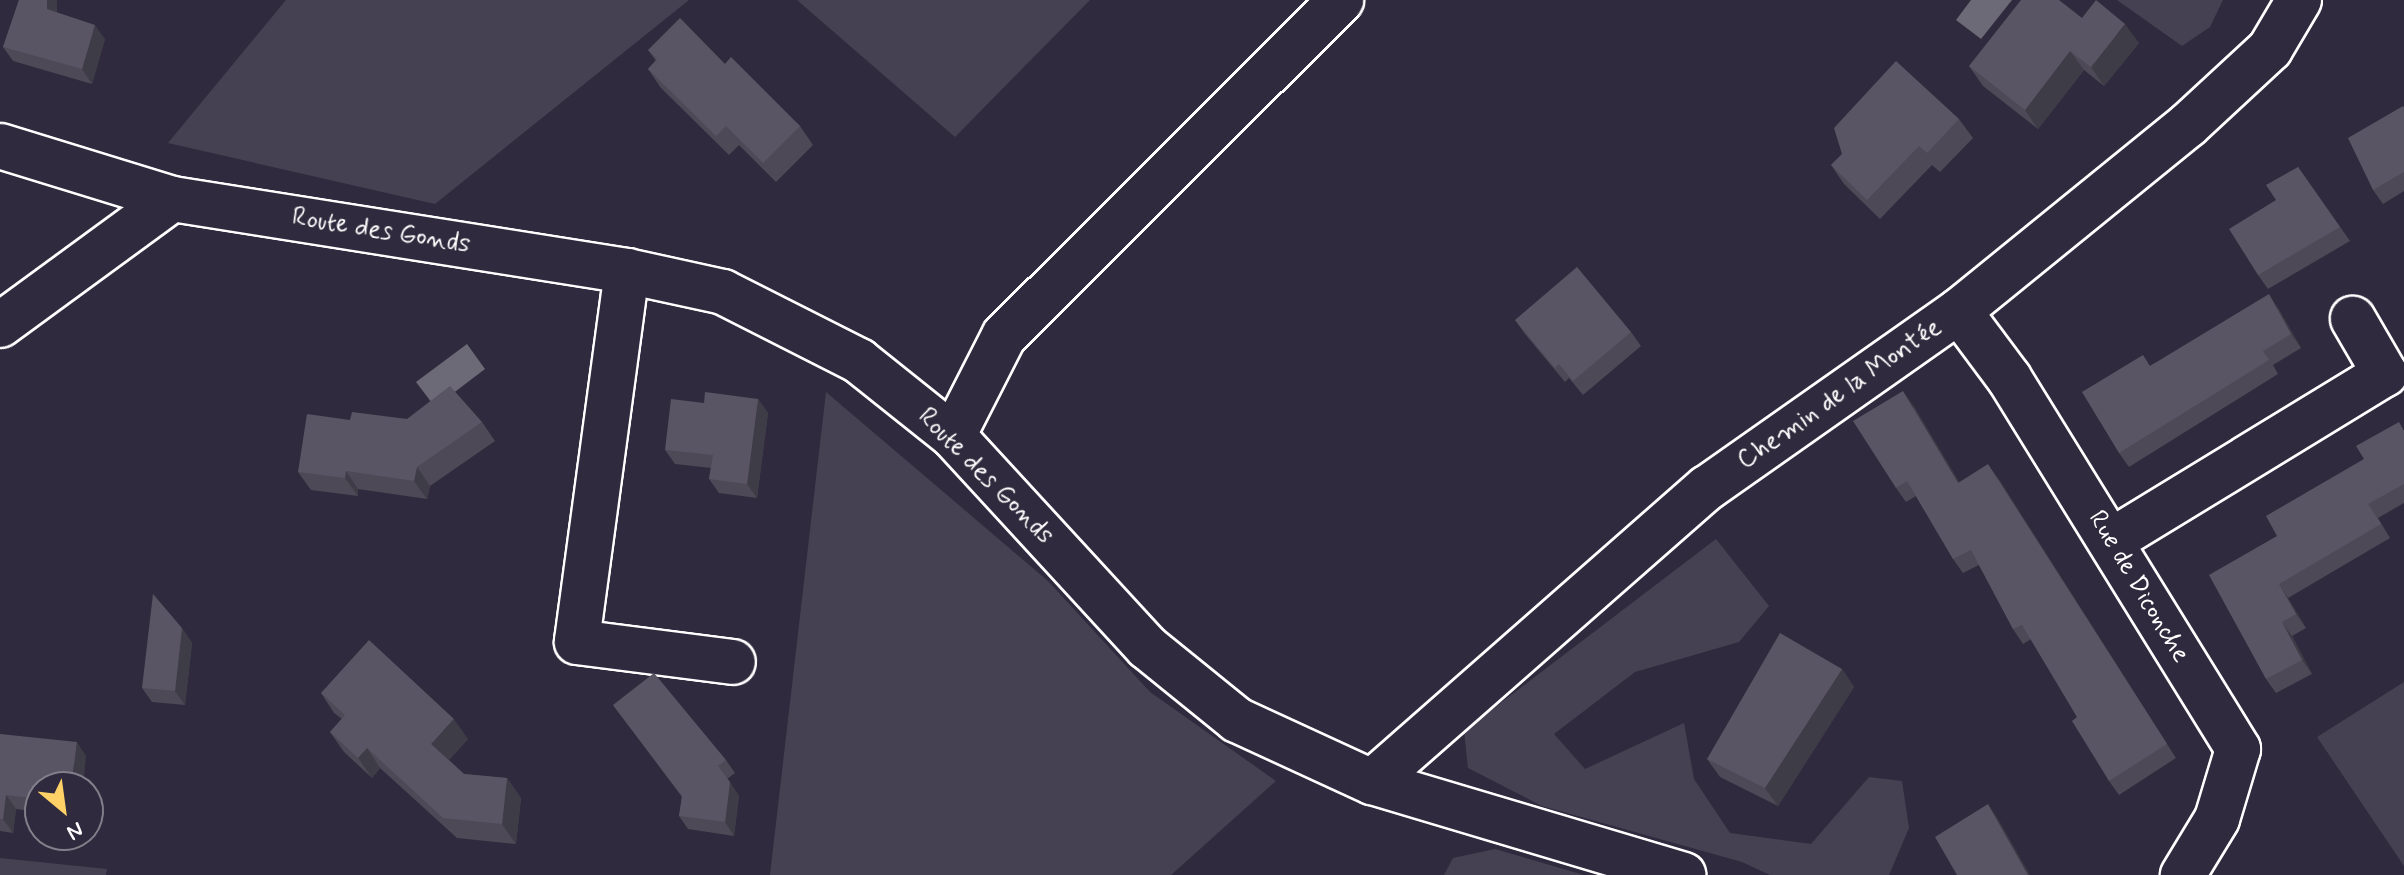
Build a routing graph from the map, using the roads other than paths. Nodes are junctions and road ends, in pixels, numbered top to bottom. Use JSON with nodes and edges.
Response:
{"nodes":[{"id":1,"x":1341,"y":0,"type":"edge"},
{"id":2,"x":2299,"y":0,"type":"edge"},
{"id":3,"x":0,"y":146,"type":"edge"},
{"id":4,"x":172,"y":199,"type":"junction"},
{"id":5,"x":627,"y":271,"type":"junction"},
{"id":6,"x":1959,"y":311,"type":"junction"},
{"id":7,"x":2353,"y":319,"type":"dead end"},
{"id":8,"x":0,"y":325,"type":"edge"},
{"id":9,"x":953,"y":436,"type":"junction"},
{"id":10,"x":2111,"y":541,"type":"junction"},
{"id":11,"x":733,"y":662,"type":"dead end"},
{"id":12,"x":1372,"y":782,"type":"junction"},
{"id":13,"x":1683,"y":875,"type":"edge"},
{"id":14,"x":2183,"y":875,"type":"edge"}],
"edges":[{"from":1,"to":9,"type":"street"},
{"from":2,"to":6,"type":"street","name":"Chemin de la Montée"},
{"from":3,"to":4,"type":"street","name":"Route des Gonds"},
{"from":4,"to":5,"type":"street","name":"Route des Gonds"},
{"from":4,"to":8,"type":"street"},
{"from":5,"to":9,"type":"street","name":"Route des Gonds"},
{"from":5,"to":11,"type":"street"},
{"from":6,"to":10,"type":"street","name":"Rue de Diconche"},
{"from":6,"to":12,"type":"street","name":"Chemin de la Montée"},
{"from":7,"to":10,"type":"street"},
{"from":9,"to":12,"type":"street","name":"Route des Gonds"},
{"from":10,"to":14,"type":"street","name":"Rue de Diconche"},
{"from":12,"to":13,"type":"street","name":"Route des Gonds"}]}
